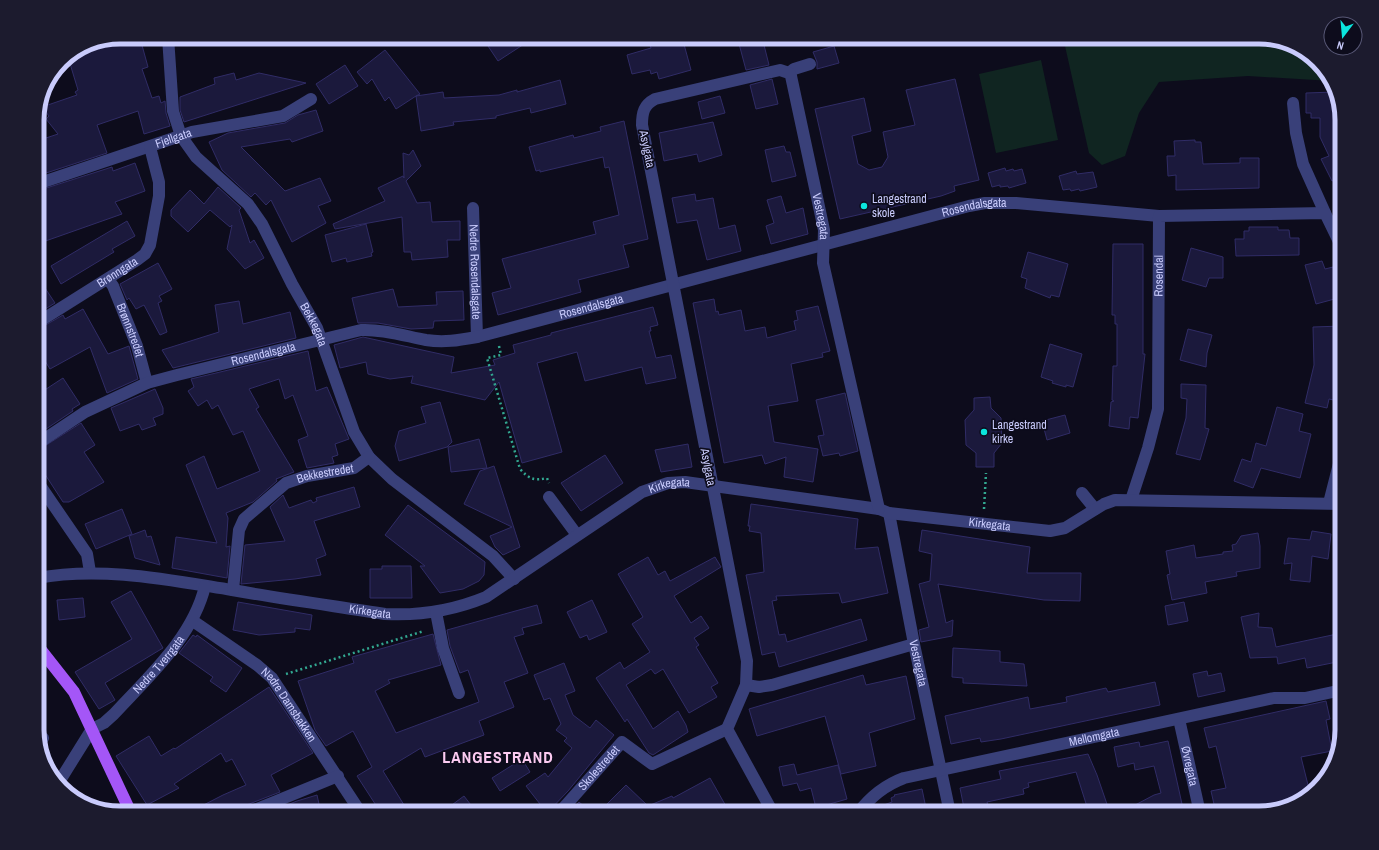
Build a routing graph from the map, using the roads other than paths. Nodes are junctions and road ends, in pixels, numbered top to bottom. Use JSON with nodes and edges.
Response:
{"nodes":[{"id":1,"x":168,"y":44,"type":"edge"},
{"id":2,"x":810,"y":64,"type":"dead end"},
{"id":3,"x":789,"y":73,"type":"junction"},
{"id":4,"x":311,"y":99,"type":"dead end"},
{"id":5,"x":1293,"y":103,"type":"dead end"},
{"id":6,"x":181,"y":136,"type":"junction"},
{"id":7,"x":150,"y":147,"type":"junction"},
{"id":8,"x":44,"y":182,"type":"edge"},
{"id":9,"x":473,"y":208,"type":"dead end"},
{"id":10,"x":1325,"y":213,"type":"junction"},
{"id":11,"x":1159,"y":216,"type":"junction"},
{"id":12,"x":1335,"y":234,"type":"edge"},
{"id":13,"x":825,"y":244,"type":"junction"},
{"id":14,"x":108,"y":279,"type":"junction"},
{"id":15,"x":674,"y":283,"type":"junction"},
{"id":16,"x":44,"y":319,"type":"edge"},
{"id":17,"x":476,"y":337,"type":"junction"},
{"id":18,"x":322,"y":340,"type":"junction"},
{"id":19,"x":147,"y":383,"type":"junction"},
{"id":20,"x":44,"y":439,"type":"edge"},
{"id":21,"x":369,"y":457,"type":"junction"},
{"id":22,"x":1335,"y":479,"type":"edge"},
{"id":23,"x":712,"y":485,"type":"junction"},
{"id":24,"x":44,"y":491,"type":"edge"},
{"id":25,"x":1082,"y":492,"type":"dead end"},
{"id":26,"x":550,"y":497,"type":"road end"},
{"id":27,"x":1131,"y":500,"type":"junction"},
{"id":28,"x":1329,"y":503,"type":"junction"},
{"id":29,"x":1335,"y":503,"type":"edge"},
{"id":30,"x":1095,"y":509,"type":"junction"},
{"id":31,"x":884,"y":511,"type":"junction"},
{"id":32,"x":577,"y":535,"type":"junction"},
{"id":33,"x":90,"y":572,"type":"junction"},
{"id":34,"x":44,"y":577,"type":"edge"},
{"id":35,"x":514,"y":579,"type":"junction"},
{"id":36,"x":205,"y":586,"type":"junction"},
{"id":37,"x":233,"y":590,"type":"junction"},
{"id":38,"x":436,"y":612,"type":"junction"},
{"id":39,"x":193,"y":621,"type":"junction"},
{"id":40,"x":914,"y":644,"type":"junction"},
{"id":41,"x":44,"y":654,"type":"edge"},
{"id":42,"x":746,"y":685,"type":"junction"},
{"id":43,"x":1335,"y":692,"type":"edge"},
{"id":44,"x":459,"y":693,"type":"dead end"},
{"id":45,"x":1179,"y":719,"type":"junction"},
{"id":46,"x":92,"y":729,"type":"junction"},
{"id":47,"x":727,"y":729,"type":"junction"},
{"id":48,"x":941,"y":769,"type":"junction"},
{"id":49,"x":338,"y":776,"type":"junction"},
{"id":50,"x":61,"y":778,"type":"edge"},
{"id":51,"x":128,"y":806,"type":"edge"},
{"id":52,"x":264,"y":806,"type":"edge"},
{"id":53,"x":357,"y":806,"type":"edge"},
{"id":54,"x":565,"y":806,"type":"edge"},
{"id":55,"x":769,"y":806,"type":"edge"},
{"id":56,"x":864,"y":806,"type":"edge"},
{"id":57,"x":949,"y":806,"type":"edge"},
{"id":58,"x":1198,"y":806,"type":"edge"}],
"edges":[{"from":1,"to":6,"type":"street","name":"Bekkegata"},
{"from":2,"to":3,"type":"street"},
{"from":3,"to":13,"type":"street","name":"Vestregata"},
{"from":3,"to":15,"type":"street","name":"Asylgata"},
{"from":4,"to":6,"type":"street","name":"Fjellgata"},
{"from":5,"to":10,"type":"street"},
{"from":6,"to":7,"type":"street","name":"Fjellgata"},
{"from":6,"to":18,"type":"street","name":"Bekkegata"},
{"from":7,"to":8,"type":"street","name":"Fjellgata"},
{"from":7,"to":14,"type":"street","name":"Brønngata"},
{"from":9,"to":17,"type":"street","name":"Nedre Rosendalsgate"},
{"from":10,"to":11,"type":"street"},
{"from":10,"to":12,"type":"street"},
{"from":11,"to":13,"type":"street","name":"Rosendalsgata"},
{"from":11,"to":27,"type":"street","name":"Rosendal"},
{"from":13,"to":15,"type":"street","name":"Rosendalsgata"},
{"from":13,"to":31,"type":"street","name":"Vestregata"},
{"from":14,"to":16,"type":"street","name":"Brønngata"},
{"from":14,"to":19,"type":"street","name":"Brønnstredet"},
{"from":15,"to":17,"type":"street","name":"Rosendalsgata"},
{"from":15,"to":23,"type":"street","name":"Asylgata"},
{"from":17,"to":18,"type":"street","name":"Rosendalsgata"},
{"from":18,"to":19,"type":"street","name":"Rosendalsgata"},
{"from":18,"to":21,"type":"street","name":"Bekkegata"},
{"from":19,"to":20,"type":"street","name":"Rosendalsgata"},
{"from":21,"to":35,"type":"street","name":"Bekkegata"},
{"from":21,"to":37,"type":"street","name":"Bekkestredet"},
{"from":22,"to":28,"type":"street"},
{"from":23,"to":31,"type":"street","name":"Kirkegata"},
{"from":23,"to":32,"type":"street","name":"Kirkegata"},
{"from":23,"to":42,"type":"street","name":"Asylgata"},
{"from":24,"to":33,"type":"street"},
{"from":25,"to":30,"type":"street"},
{"from":26,"to":32,"type":"street"},
{"from":27,"to":28,"type":"street","name":"Kirkegata"},
{"from":27,"to":30,"type":"street","name":"Kirkegata"},
{"from":28,"to":29,"type":"street"},
{"from":30,"to":31,"type":"street","name":"Kirkegata"},
{"from":31,"to":40,"type":"street","name":"Vestregata"},
{"from":32,"to":35,"type":"street","name":"Kirkegata"},
{"from":33,"to":34,"type":"street","name":"Kirkegata"},
{"from":33,"to":36,"type":"street","name":"Kirkegata"},
{"from":35,"to":38,"type":"street","name":"Kirkegata"},
{"from":36,"to":37,"type":"street","name":"Kirkegata"},
{"from":36,"to":39,"type":"street","name":"Nedre Tverrgata"},
{"from":37,"to":38,"type":"street","name":"Kirkegata"},
{"from":38,"to":44,"type":"street"},
{"from":39,"to":46,"type":"street","name":"Nedre Tverrgata"},
{"from":39,"to":49,"type":"street","name":"Nedre Damsbakken"},
{"from":40,"to":42,"type":"street"},
{"from":40,"to":48,"type":"street","name":"Vestregata"},
{"from":41,"to":46,"type":"main road"},
{"from":42,"to":47,"type":"street","name":"Asylgata"},
{"from":43,"to":45,"type":"street","name":"Mellomgata"},
{"from":45,"to":48,"type":"street","name":"Mellomgata"},
{"from":45,"to":58,"type":"street","name":"Øvregata"},
{"from":46,"to":50,"type":"street"},
{"from":46,"to":51,"type":"main road"},
{"from":47,"to":54,"type":"street","name":"Skolestredet"},
{"from":47,"to":55,"type":"street"},
{"from":48,"to":56,"type":"street","name":"Mellomgata"},
{"from":48,"to":57,"type":"street","name":"Vestregata"},
{"from":49,"to":52,"type":"street"},
{"from":49,"to":53,"type":"street","name":"Nedre Damsbakken"}]}
